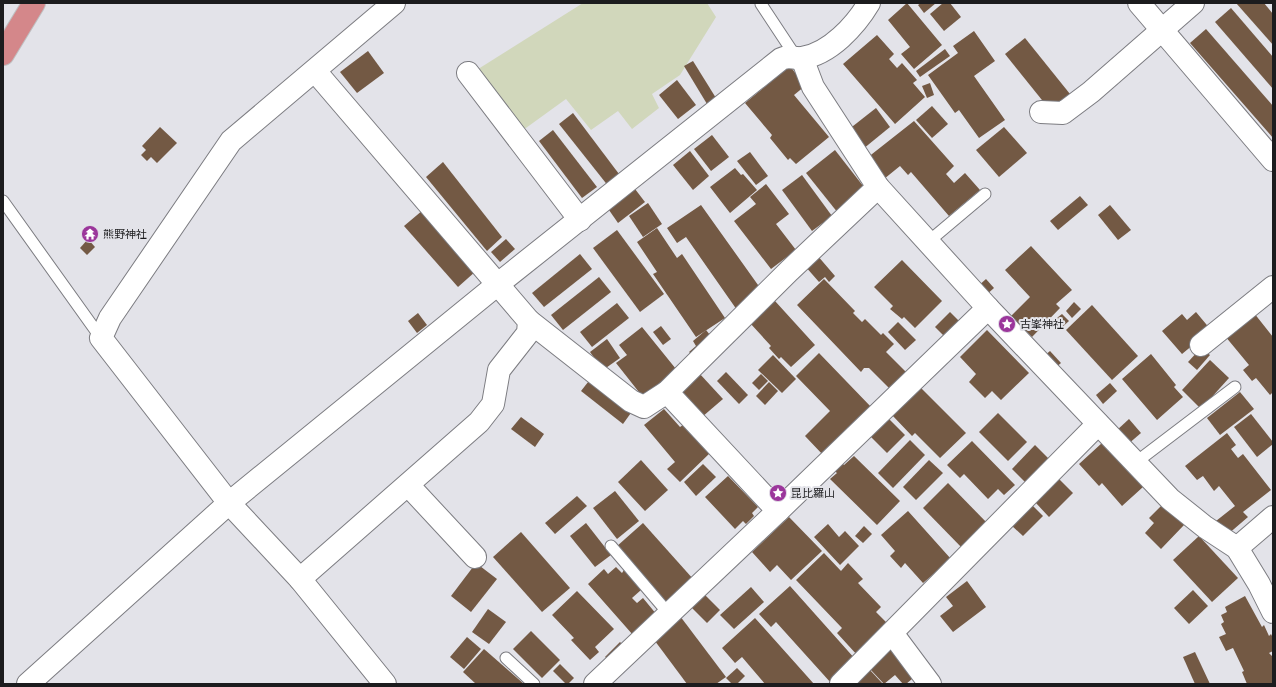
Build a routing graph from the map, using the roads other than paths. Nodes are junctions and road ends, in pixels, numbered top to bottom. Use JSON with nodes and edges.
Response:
{"nodes":[{"id":1,"x":34,"y":3,"type":"edge"},
{"id":2,"x":394,"y":3,"type":"edge"},
{"id":3,"x":869,"y":3,"type":"edge"},
{"id":4,"x":1139,"y":3,"type":"edge"},
{"id":5,"x":1193,"y":3,"type":"edge"},
{"id":6,"x":761,"y":4,"type":"edge"},
{"id":7,"x":1162,"y":30,"type":"junction"},
{"id":8,"x":3,"y":54,"type":"edge"},
{"id":9,"x":799,"y":58,"type":"junction"},
{"id":10,"x":316,"y":71,"type":"junction"},
{"id":11,"x":468,"y":73,"type":"dead end"},
{"id":12,"x":1041,"y":112,"type":"dead end"},
{"id":13,"x":1273,"y":160,"type":"edge"},
{"id":14,"x":878,"y":187,"type":"junction"},
{"id":15,"x":985,"y":194,"type":"dead end"},
{"id":16,"x":3,"y":201,"type":"edge"},
{"id":17,"x":580,"y":220,"type":"junction"},
{"id":18,"x":928,"y":242,"type":"junction"},
{"id":19,"x":498,"y":284,"type":"junction"},
{"id":20,"x":1273,"y":287,"type":"edge"},
{"id":21,"x":988,"y":308,"type":"junction"},
{"id":22,"x":529,"y":321,"type":"junction"},
{"id":23,"x":101,"y":338,"type":"junction"},
{"id":24,"x":1201,"y":345,"type":"dead end"},
{"id":25,"x":1235,"y":387,"type":"dead end"},
{"id":26,"x":667,"y":392,"type":"junction"},
{"id":27,"x":1098,"y":424,"type":"junction"},
{"id":28,"x":1135,"y":463,"type":"junction"},
{"id":29,"x":408,"y":485,"type":"junction"},
{"id":30,"x":229,"y":503,"type":"junction"},
{"id":31,"x":778,"y":511,"type":"junction"},
{"id":32,"x":1273,"y":517,"type":"edge"},
{"id":33,"x":611,"y":546,"type":"dead end"},
{"id":34,"x":1237,"y":548,"type":"junction"},
{"id":35,"x":475,"y":556,"type":"dead end"},
{"id":36,"x":300,"y":579,"type":"junction"},
{"id":37,"x":1273,"y":612,"type":"edge"},
{"id":38,"x":669,"y":614,"type":"junction"},
{"id":39,"x":892,"y":633,"type":"junction"},
{"id":40,"x":506,"y":658,"type":"dead end"},
{"id":41,"x":379,"y":682,"type":"edge"},
{"id":42,"x":28,"y":684,"type":"edge"},
{"id":43,"x":534,"y":684,"type":"edge"},
{"id":44,"x":595,"y":684,"type":"edge"},
{"id":45,"x":841,"y":684,"type":"edge"},
{"id":46,"x":930,"y":684,"type":"edge"}],
"edges":[{"from":1,"to":8,"type":"highway"},
{"from":2,"to":10,"type":"street"},
{"from":3,"to":9,"type":"street"},
{"from":4,"to":7,"type":"street"},
{"from":5,"to":7,"type":"street"},
{"from":6,"to":9,"type":"lane"},
{"from":7,"to":12,"type":"street"},
{"from":7,"to":13,"type":"street"},
{"from":9,"to":14,"type":"street"},
{"from":9,"to":17,"type":"street"},
{"from":10,"to":19,"type":"street"},
{"from":10,"to":23,"type":"street"},
{"from":11,"to":17,"type":"street"},
{"from":14,"to":18,"type":"street"},
{"from":14,"to":26,"type":"street"},
{"from":15,"to":18,"type":"lane"},
{"from":16,"to":23,"type":"lane"},
{"from":17,"to":19,"type":"street"},
{"from":18,"to":21,"type":"street"},
{"from":19,"to":22,"type":"street"},
{"from":19,"to":30,"type":"street"},
{"from":20,"to":24,"type":"street"},
{"from":21,"to":27,"type":"street"},
{"from":21,"to":31,"type":"street"},
{"from":22,"to":26,"type":"street"},
{"from":22,"to":29,"type":"street"},
{"from":23,"to":30,"type":"street"},
{"from":25,"to":28,"type":"lane"},
{"from":26,"to":31,"type":"street"},
{"from":27,"to":28,"type":"street"},
{"from":27,"to":39,"type":"street"},
{"from":28,"to":34,"type":"street"},
{"from":29,"to":35,"type":"street"},
{"from":29,"to":36,"type":"street"},
{"from":30,"to":36,"type":"street"},
{"from":30,"to":42,"type":"street"},
{"from":31,"to":38,"type":"street"},
{"from":32,"to":34,"type":"street"},
{"from":33,"to":38,"type":"lane"},
{"from":34,"to":37,"type":"street"},
{"from":36,"to":41,"type":"street"},
{"from":38,"to":44,"type":"street"},
{"from":39,"to":45,"type":"street"},
{"from":39,"to":46,"type":"street"},
{"from":40,"to":43,"type":"lane"}]}
